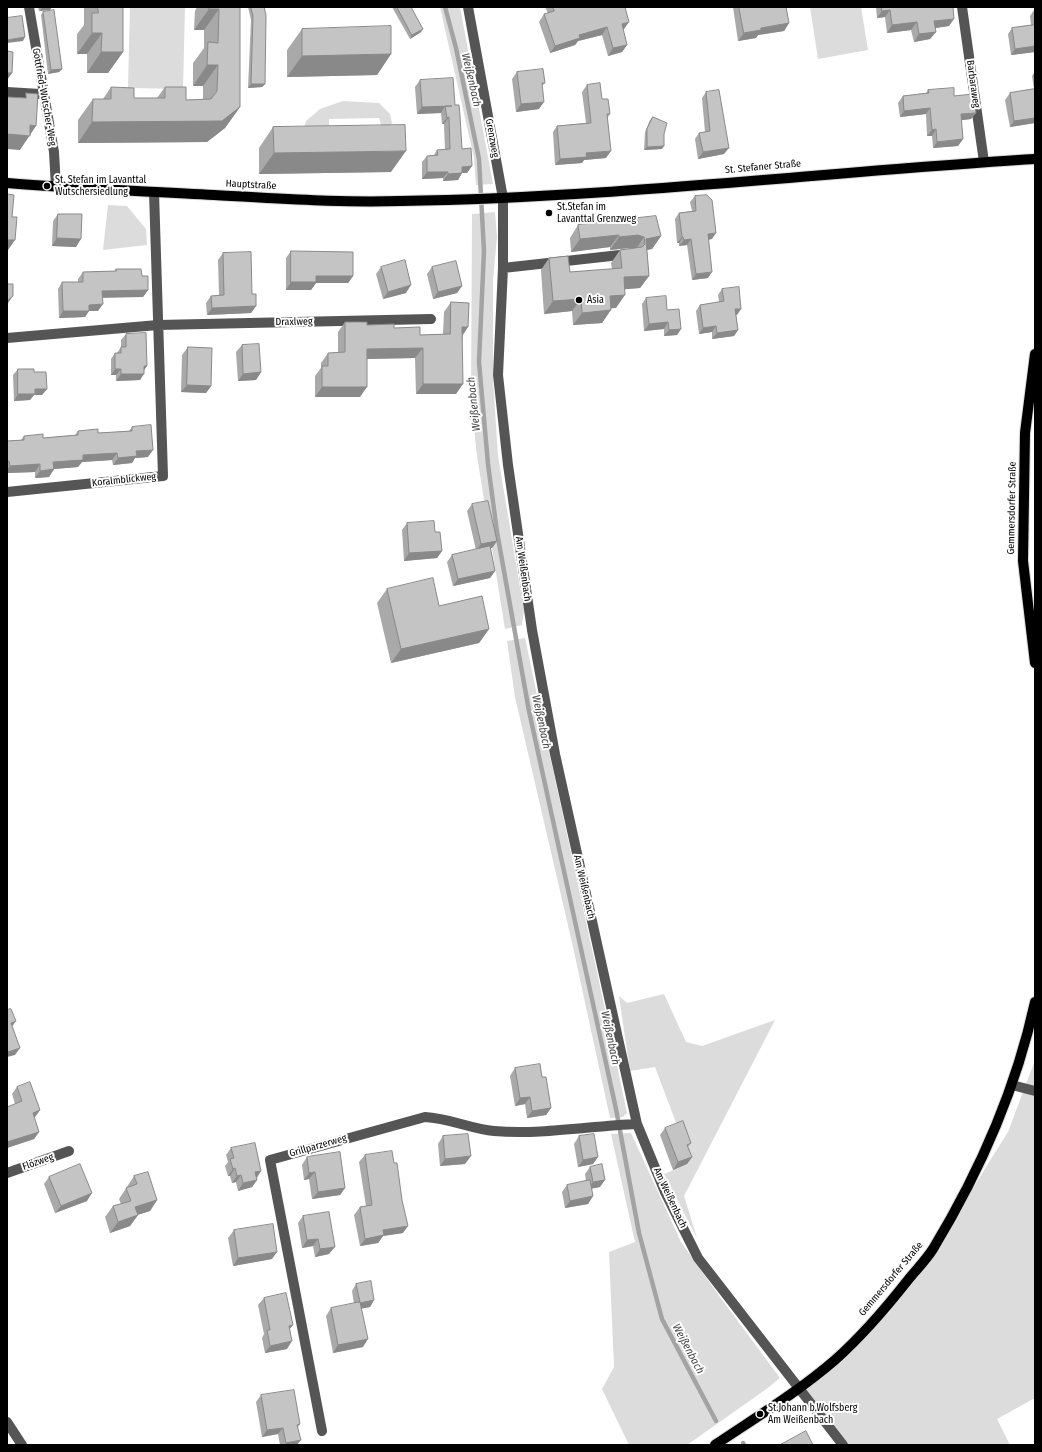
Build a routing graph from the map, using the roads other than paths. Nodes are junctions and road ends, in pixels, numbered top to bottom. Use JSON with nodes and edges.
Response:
{"nodes":[{"id":1,"x":29,"y":7,"type":"edge"},
{"id":2,"x":468,"y":7,"type":"edge"},
{"id":3,"x":962,"y":7,"type":"edge"},
{"id":4,"x":7,"y":92,"type":"edge"},
{"id":5,"x":44,"y":94,"type":"junction"},
{"id":6,"x":1035,"y":159,"type":"edge"},
{"id":7,"x":984,"y":162,"type":"junction"},
{"id":8,"x":7,"y":183,"type":"edge"},
{"id":9,"x":56,"y":187,"type":"junction"},
{"id":10,"x":154,"y":192,"type":"junction"},
{"id":11,"x":498,"y":198,"type":"junction"},
{"id":12,"x":630,"y":254,"type":"edge"},
{"id":13,"x":503,"y":268,"type":"junction"},
{"id":14,"x":431,"y":319,"type":"dead end"},
{"id":15,"x":158,"y":325,"type":"junction"},
{"id":16,"x":7,"y":338,"type":"edge"},
{"id":17,"x":1035,"y":354,"type":"edge"},
{"id":18,"x":7,"y":492,"type":"edge"},
{"id":19,"x":1035,"y":663,"type":"edge"},
{"id":20,"x":1035,"y":1002,"type":"edge"},
{"id":21,"x":1012,"y":1085,"type":"junction"},
{"id":22,"x":1035,"y":1091,"type":"edge"},
{"id":23,"x":635,"y":1124,"type":"junction"},
{"id":24,"x":69,"y":1152,"type":"dead end"},
{"id":25,"x":7,"y":1173,"type":"edge"},
{"id":26,"x":798,"y":1389,"type":"junction"},
{"id":27,"x":7,"y":1422,"type":"edge"},
{"id":28,"x":322,"y":1431,"type":"dead end"},
{"id":29,"x":22,"y":1445,"type":"edge"},
{"id":30,"x":714,"y":1445,"type":"edge"},
{"id":31,"x":843,"y":1445,"type":"edge"}],
"edges":[{"from":1,"to":5,"type":"street","name":"Gottfried-Wutscher-Weg"},
{"from":2,"to":11,"type":"street","name":"Grenzweg"},
{"from":3,"to":7,"type":"street","name":"Barbaraweg"},
{"from":4,"to":5,"type":"street"},
{"from":5,"to":9,"type":"street","name":"Gottfried-Wutscher-Weg"},
{"from":6,"to":7,"type":"main road","name":"St. Stefaner Straße"},
{"from":7,"to":11,"type":"main road","name":"St. Stefaner Straße"},
{"from":8,"to":9,"type":"main road","name":"Hauptstraße"},
{"from":9,"to":10,"type":"main road","name":"Hauptstraße"},
{"from":10,"to":11,"type":"main road","name":"Hauptstraße"},
{"from":10,"to":15,"type":"street","name":"Koralmblickweg"},
{"from":11,"to":13,"type":"street","name":"Am Weißenbach"},
{"from":12,"to":13,"type":"street"},
{"from":13,"to":23,"type":"street","name":"Am Weißenbach"},
{"from":14,"to":15,"type":"street","name":"Draxlweg"},
{"from":15,"to":16,"type":"street"},
{"from":15,"to":18,"type":"street","name":"Koralmblickweg"},
{"from":17,"to":19,"type":"main road","name":"Gemmersdorfer Straße"},
{"from":20,"to":21,"type":"main road","name":"Gemmersdorfer Straße"},
{"from":21,"to":22,"type":"street"},
{"from":21,"to":26,"type":"main road","name":"Gemmersdorfer Straße"},
{"from":23,"to":26,"type":"street","name":"Am Weißenbach"},
{"from":23,"to":28,"type":"street","name":"Grillparzerweg"},
{"from":24,"to":25,"type":"street","name":"Flözweg"},
{"from":26,"to":30,"type":"main road","name":"Gemmersdorfer Straße"},
{"from":26,"to":31,"type":"street","name":"Am Weißenbach"},
{"from":27,"to":29,"type":"street"}]}
